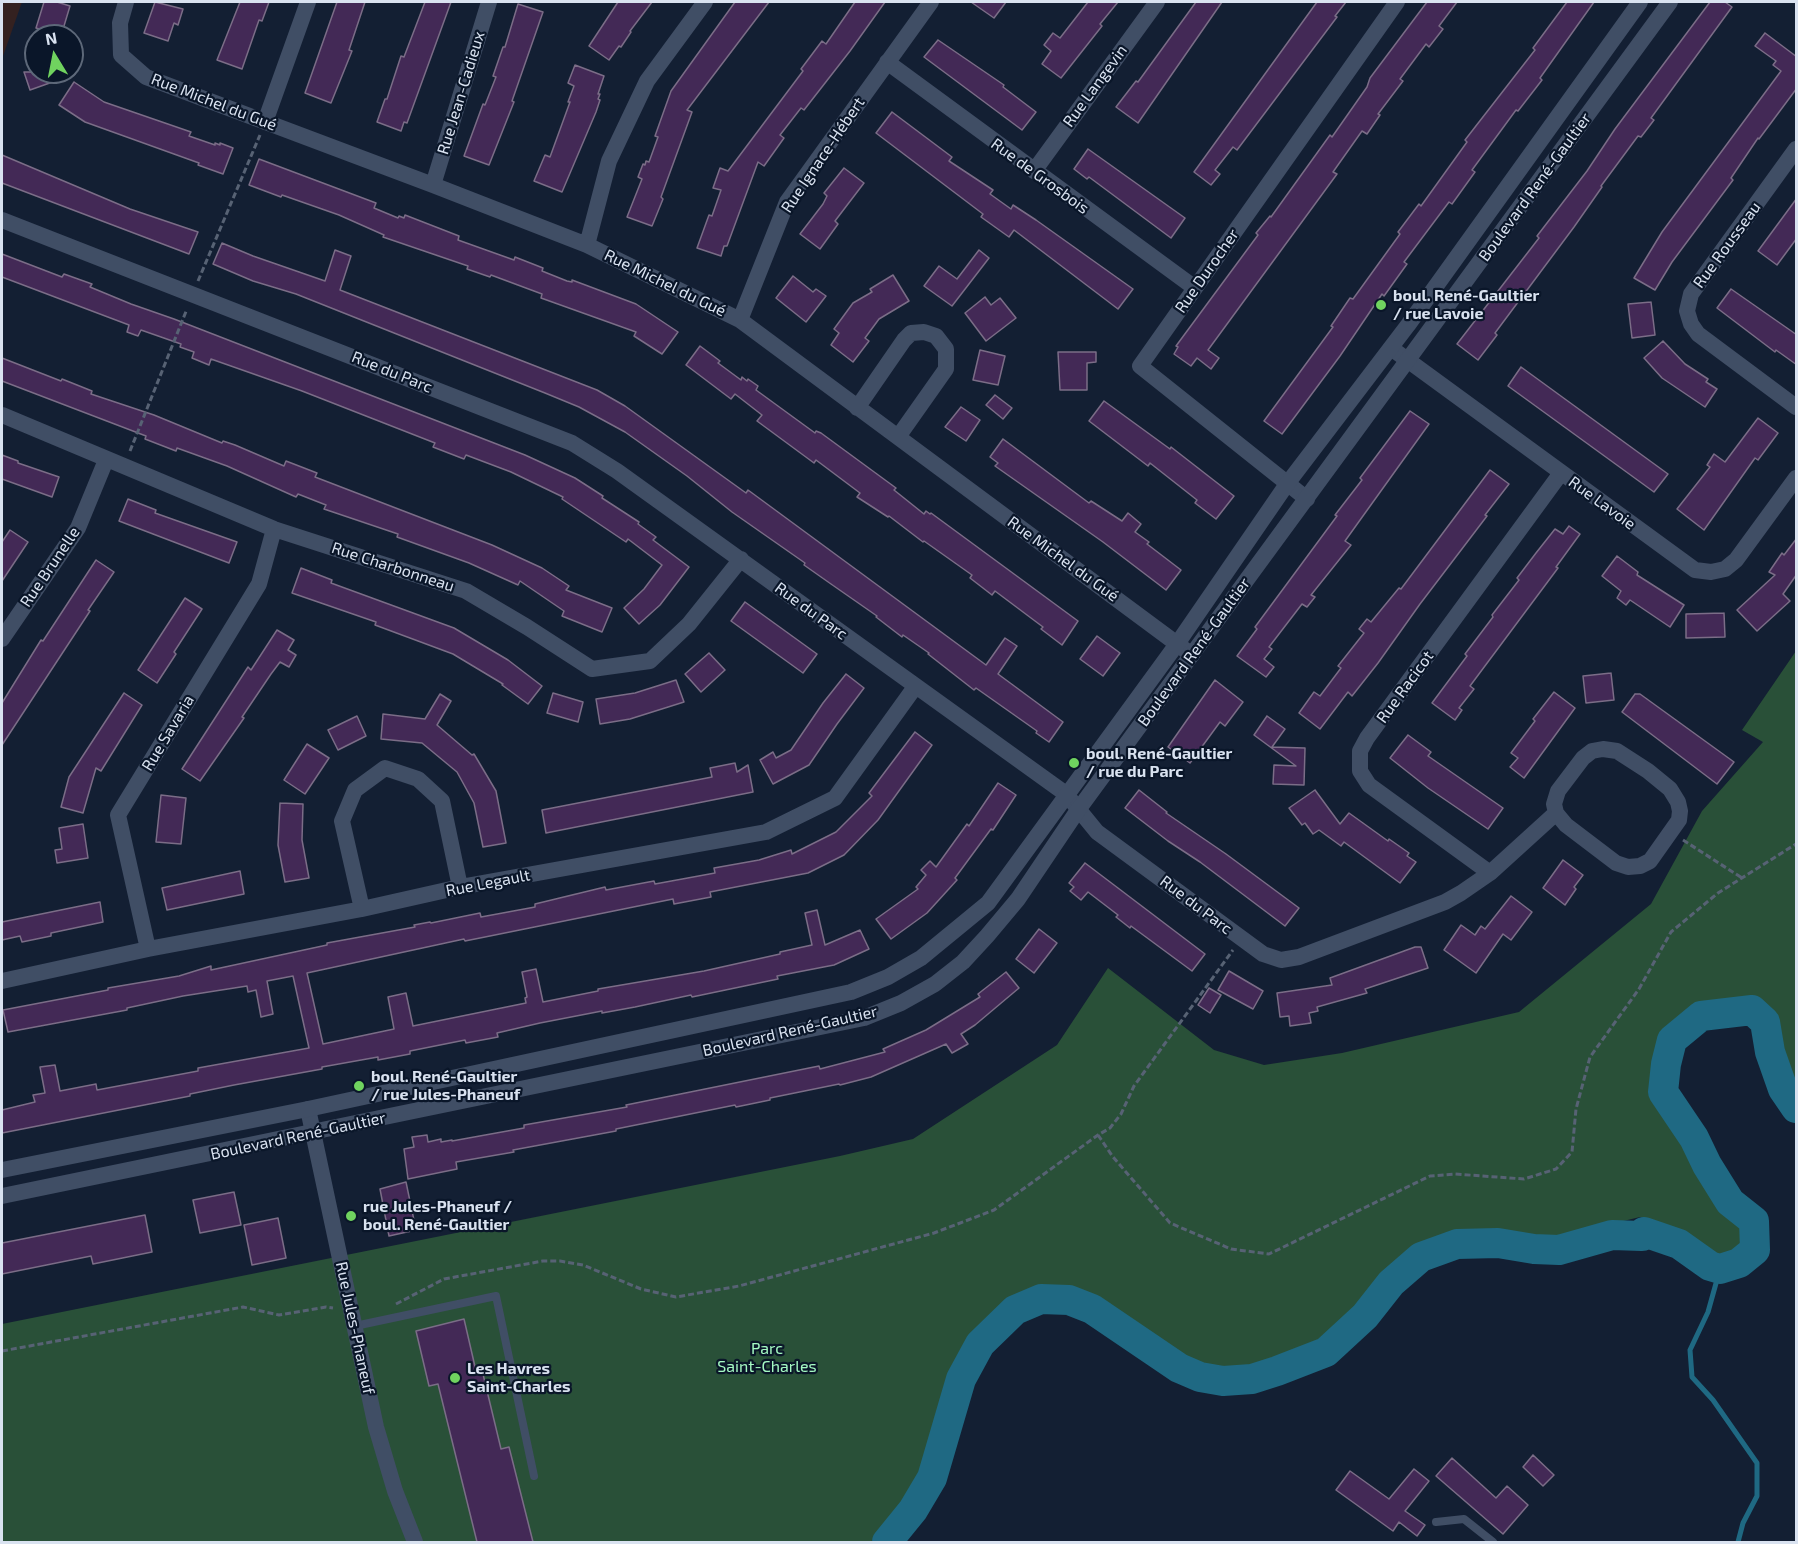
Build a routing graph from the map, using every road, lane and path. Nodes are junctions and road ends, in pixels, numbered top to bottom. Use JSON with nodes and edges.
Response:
{"nodes":[{"id":1,"x":126,"y":2,"type":"edge"},
{"id":2,"x":308,"y":2,"type":"edge"},
{"id":3,"x":489,"y":2,"type":"edge"},
{"id":4,"x":705,"y":2,"type":"edge"},
{"id":5,"x":931,"y":2,"type":"edge"},
{"id":6,"x":1157,"y":2,"type":"edge"},
{"id":7,"x":1397,"y":2,"type":"edge"},
{"id":8,"x":1640,"y":2,"type":"edge"},
{"id":9,"x":1670,"y":2,"type":"edge"},
{"id":10,"x":887,"y":62,"type":"junction"},
{"id":11,"x":265,"y":122,"type":"junction"},
{"id":12,"x":1797,"y":149,"type":"edge"},
{"id":13,"x":1034,"y":171,"type":"junction"},
{"id":14,"x":433,"y":185,"type":"junction"},
{"id":15,"x":2,"y":220,"type":"edge"},
{"id":16,"x":587,"y":245,"type":"junction"},
{"id":17,"x":1195,"y":288,"type":"junction"},
{"id":18,"x":193,"y":293,"type":"junction"},
{"id":19,"x":740,"y":320,"type":"junction"},
{"id":20,"x":1391,"y":348,"type":"junction"},
{"id":21,"x":1408,"y":361,"type":"junction"},
{"id":22,"x":1797,"y":406,"type":"edge"},
{"id":23,"x":857,"y":408,"type":"junction"},
{"id":24,"x":2,"y":415,"type":"edge"},
{"id":25,"x":898,"y":437,"type":"junction"},
{"id":26,"x":106,"y":460,"type":"junction"},
{"id":27,"x":124,"y":466,"type":"junction"},
{"id":28,"x":1561,"y":473,"type":"junction"},
{"id":29,"x":1797,"y":478,"type":"edge"},
{"id":30,"x":1287,"y":484,"type":"junction"},
{"id":31,"x":1306,"y":499,"type":"junction"},
{"id":32,"x":274,"y":529,"type":"junction"},
{"id":33,"x":741,"y":559,"type":"junction"},
{"id":34,"x":2,"y":639,"type":"edge"},
{"id":35,"x":1177,"y":644,"type":"junction"},
{"id":36,"x":1192,"y":655,"type":"junction"},
{"id":37,"x":915,"y":687,"type":"junction"},
{"id":38,"x":1066,"y":794,"type":"junction"},
{"id":39,"x":1078,"y":810,"type":"junction"},
{"id":40,"x":1556,"y":813,"type":"junction"},
{"id":41,"x":1671,"y":832,"type":"junction"},
{"id":42,"x":1797,"y":844,"type":"edge"},
{"id":43,"x":1490,"y":873,"type":"junction"},
{"id":44,"x":1742,"y":878,"type":"junction"},
{"id":45,"x":460,"y":887,"type":"junction"},
{"id":46,"x":362,"y":909,"type":"junction"},
{"id":47,"x":1241,"y":939,"type":"junction"},
{"id":48,"x":148,"y":949,"type":"junction"},
{"id":49,"x":2,"y":981,"type":"edge"},
{"id":50,"x":309,"y":1109,"type":"junction"},
{"id":51,"x":314,"y":1133,"type":"junction"},
{"id":52,"x":1098,"y":1135,"type":"junction"},
{"id":53,"x":2,"y":1170,"type":"edge"},
{"id":54,"x":2,"y":1196,"type":"edge"},
{"id":55,"x":391,"y":1306,"type":"dead end"},
{"id":56,"x":353,"y":1318,"type":"junction"},
{"id":57,"x":2,"y":1352,"type":"edge"},
{"id":58,"x":534,"y":1476,"type":"dead end"},
{"id":59,"x":1436,"y":1522,"type":"dead end"},
{"id":60,"x":415,"y":1542,"type":"edge"},
{"id":61,"x":1494,"y":1542,"type":"edge"}],
"edges":[{"from":1,"to":11,"type":"street","name":"Rue Michel du Gué"},
{"from":2,"to":11,"type":"street"},
{"from":3,"to":14,"type":"street","name":"Rue Jean-Cadieux"},
{"from":4,"to":16,"type":"street"},
{"from":5,"to":10,"type":"street","name":"Rue Ignace-Hébert"},
{"from":6,"to":13,"type":"street","name":"Rue Langevin"},
{"from":7,"to":17,"type":"street","name":"Rue Durocher"},
{"from":8,"to":20,"type":"street","name":"Boulevard René-Gaultier"},
{"from":9,"to":21,"type":"street","name":"Boulevard René-Gaultier"},
{"from":10,"to":13,"type":"street","name":"Rue de Grosbois"},
{"from":10,"to":19,"type":"street","name":"Rue Ignace-Hébert"},
{"from":11,"to":14,"type":"street","name":"Rue Michel du Gué"},
{"from":11,"to":18,"type":"path"},
{"from":12,"to":22,"type":"street","name":"Rue Rousseau"},
{"from":13,"to":17,"type":"street","name":"Rue de Grosbois"},
{"from":14,"to":16,"type":"street","name":"Rue Michel du Gué"},
{"from":15,"to":18,"type":"street","name":"Rue du Parc"},
{"from":16,"to":19,"type":"street","name":"Rue Michel du Gué"},
{"from":17,"to":30,"type":"street","name":"Rue Durocher"},
{"from":18,"to":27,"type":"path"},
{"from":18,"to":33,"type":"street","name":"Rue du Parc"},
{"from":19,"to":23,"type":"street","name":"Rue Michel du Gué"},
{"from":20,"to":21,"type":"street","name":"Rue Lavoie"},
{"from":20,"to":30,"type":"street","name":"Boulevard René-Gaultier"},
{"from":21,"to":28,"type":"street","name":"Rue Lavoie"},
{"from":21,"to":31,"type":"street","name":"Boulevard René-Gaultier"},
{"from":23,"to":25,"type":"street","name":"Rue Michel du Gué"},
{"from":23,"to":25,"type":"street"},
{"from":24,"to":26,"type":"street","name":"Rue Charbonneau"},
{"from":25,"to":35,"type":"street","name":"Rue Michel du Gué"},
{"from":26,"to":27,"type":"street","name":"Rue Charbonneau"},
{"from":26,"to":34,"type":"street","name":"Rue Brunelle"},
{"from":27,"to":32,"type":"street","name":"Rue Charbonneau"},
{"from":28,"to":29,"type":"street","name":"Rue Lavoie"},
{"from":28,"to":43,"type":"street","name":"Rue Racicot"},
{"from":30,"to":31,"type":"street","name":"Rue Durocher"},
{"from":30,"to":35,"type":"street","name":"Boulevard René-Gaultier"},
{"from":31,"to":36,"type":"street","name":"Boulevard René-Gaultier"},
{"from":32,"to":33,"type":"street","name":"Rue Charbonneau"},
{"from":32,"to":48,"type":"street","name":"Rue Savaria"},
{"from":33,"to":37,"type":"street","name":"Rue du Parc"},
{"from":35,"to":36,"type":"street","name":"Rue Michel du Gué"},
{"from":35,"to":38,"type":"street","name":"Boulevard René-Gaultier"},
{"from":36,"to":39,"type":"street","name":"Boulevard René-Gaultier"},
{"from":37,"to":38,"type":"street","name":"Rue du Parc"},
{"from":37,"to":45,"type":"street","name":"Rue Legault"},
{"from":38,"to":39,"type":"street","name":"Rue du Parc"},
{"from":38,"to":50,"type":"street","name":"Boulevard René-Gaultier"},
{"from":39,"to":47,"type":"street","name":"Rue du Parc"},
{"from":39,"to":51,"type":"street","name":"Boulevard René-Gaultier"},
{"from":40,"to":41,"type":"street"},
{"from":40,"to":41,"type":"street"},
{"from":40,"to":43,"type":"street","name":"Rue du Parc"},
{"from":41,"to":44,"type":"path"},
{"from":42,"to":44,"type":"path"},
{"from":43,"to":47,"type":"street","name":"Rue du Parc"},
{"from":44,"to":52,"type":"path"},
{"from":45,"to":46,"type":"street","name":"Rue Legault"},
{"from":45,"to":46,"type":"street"},
{"from":46,"to":48,"type":"street","name":"Rue Legault"},
{"from":47,"to":52,"type":"path"},
{"from":48,"to":49,"type":"street","name":"Rue Legault"},
{"from":50,"to":51,"type":"street","name":"Rue Jules-Phaneuf"},
{"from":50,"to":53,"type":"street","name":"Boulevard René-Gaultier"},
{"from":51,"to":54,"type":"street","name":"Boulevard René-Gaultier"},
{"from":51,"to":56,"type":"street","name":"Rue Jules-Phaneuf"},
{"from":52,"to":55,"type":"path"},
{"from":56,"to":57,"type":"path"},
{"from":56,"to":58,"type":"lane"},
{"from":56,"to":60,"type":"street","name":"Rue Jules-Phaneuf"},
{"from":59,"to":61,"type":"lane"}]}
